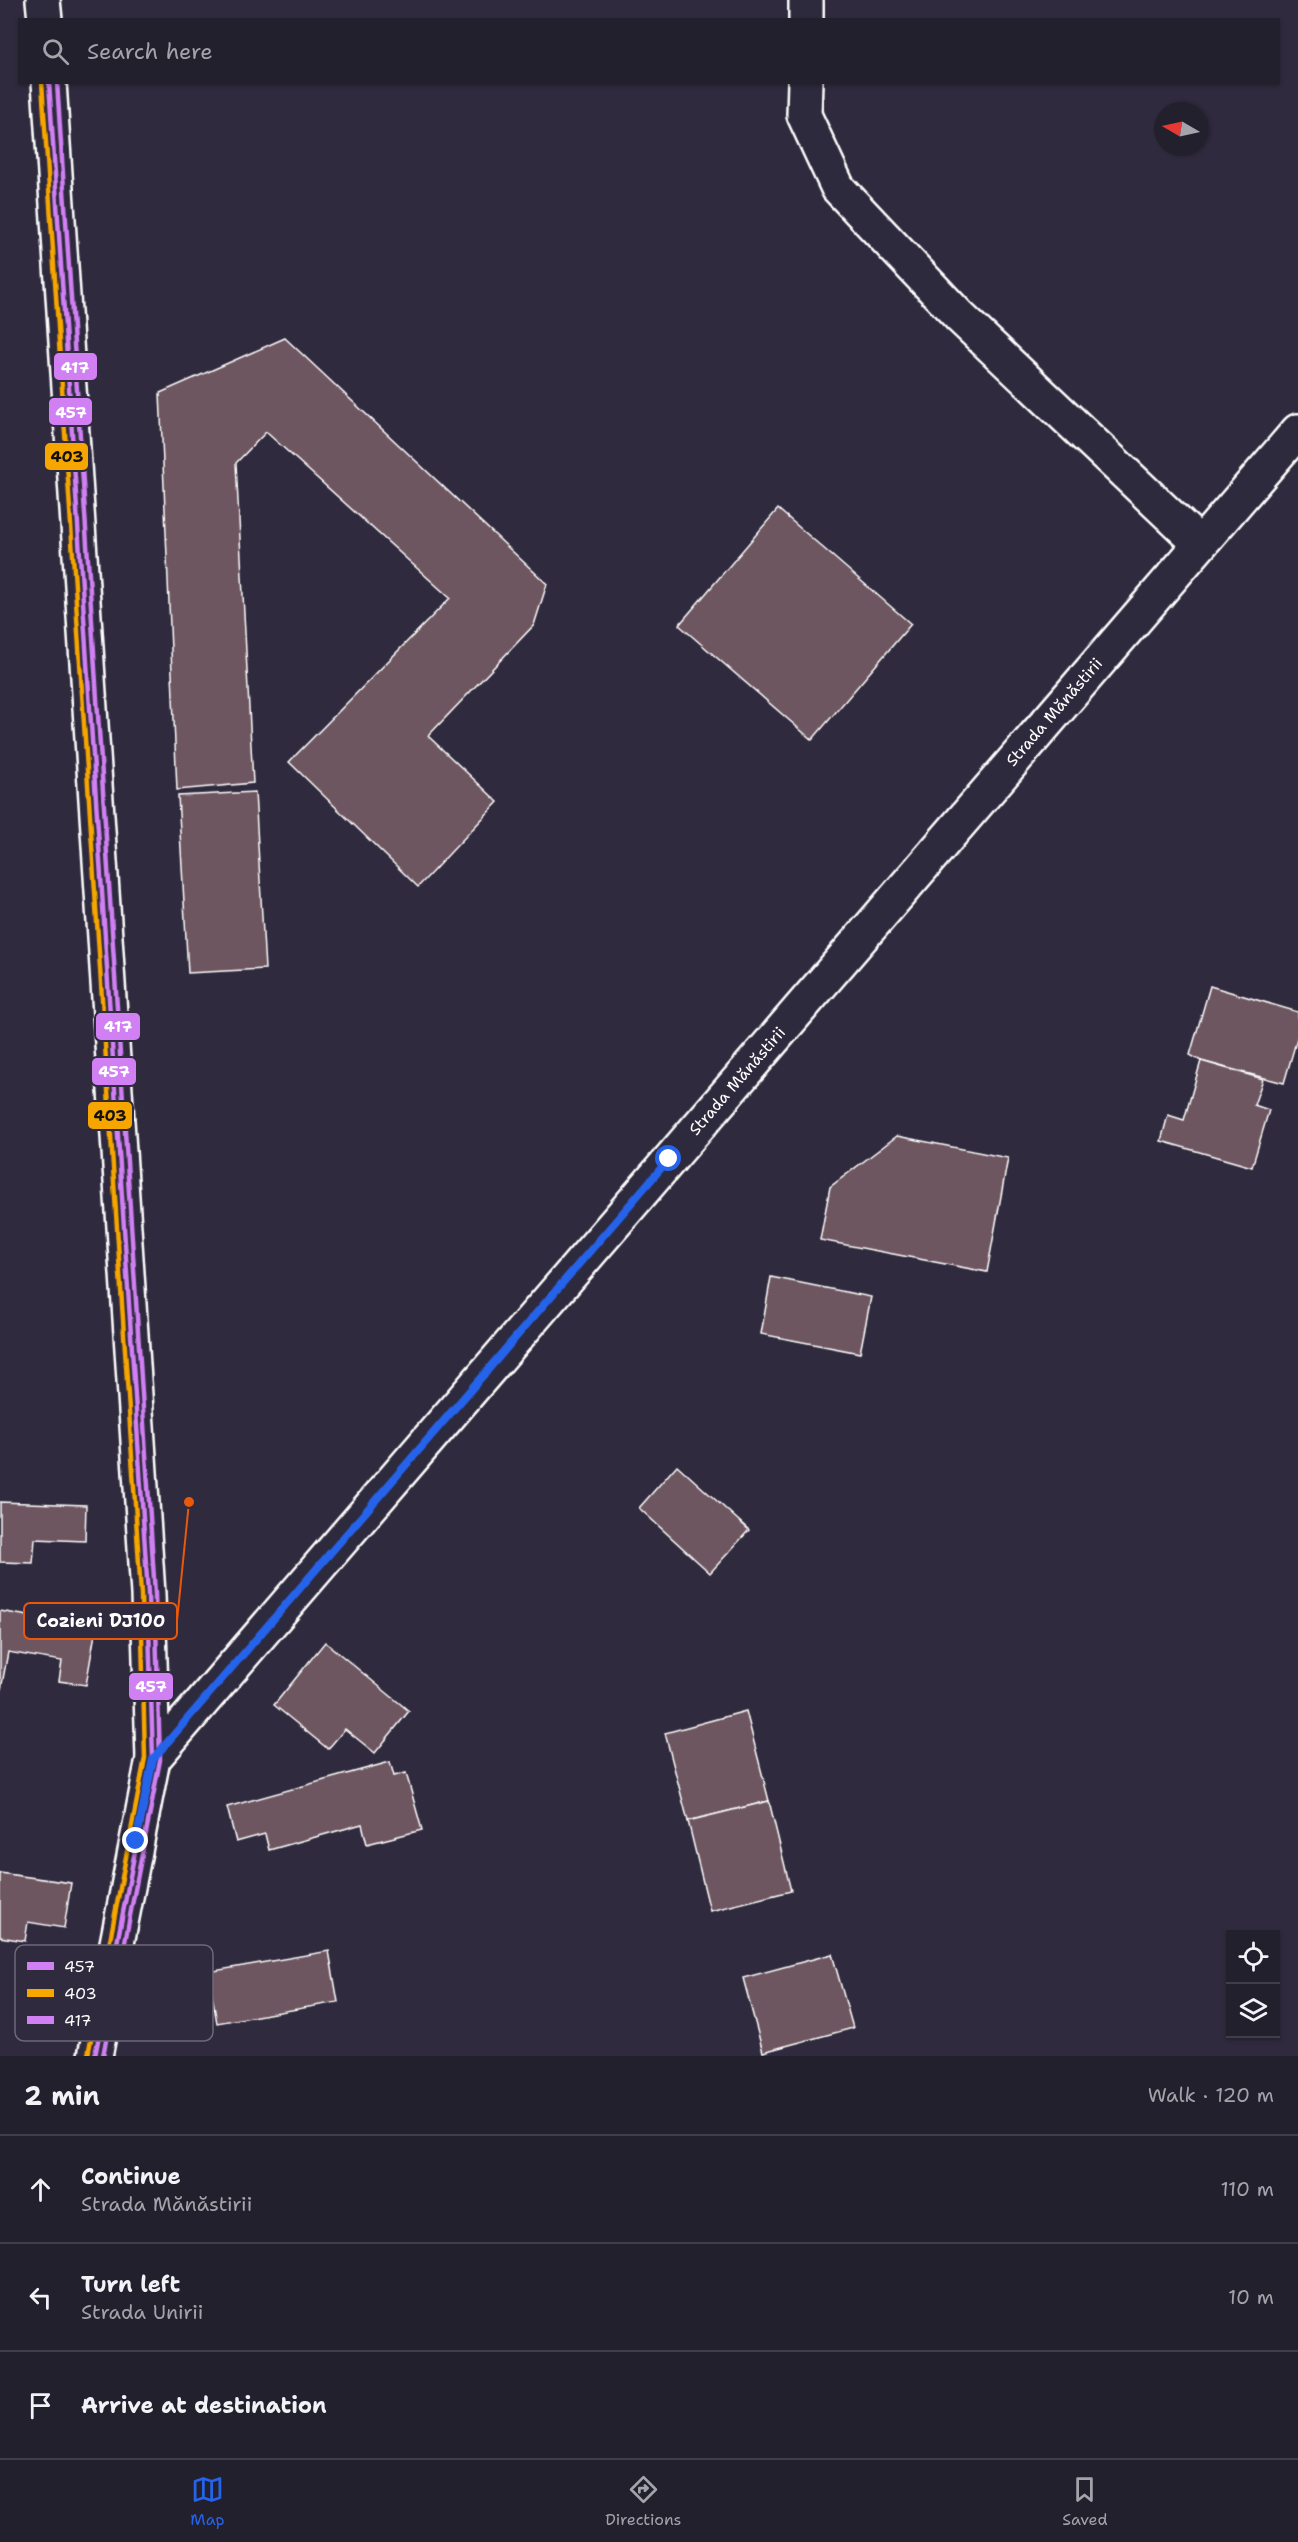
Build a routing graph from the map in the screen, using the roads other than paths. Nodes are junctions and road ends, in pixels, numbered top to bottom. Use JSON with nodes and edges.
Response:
{"nodes":[{"id":1,"x":43,"y":0,"type":"edge"},
{"id":2,"x":45,"y":18,"type":"edge"},
{"id":3,"x":49,"y":84,"type":"edge"},
{"id":4,"x":805,"y":84,"type":"edge"},
{"id":5,"x":1298,"y":431,"type":"edge"},
{"id":6,"x":1199,"y":543,"type":"junction"},
{"id":7,"x":153,"y":1759,"type":"junction"},
{"id":8,"x":117,"y":1945,"type":"edge"},
{"id":9,"x":98,"y":2041,"type":"edge"},
{"id":10,"x":95,"y":2056,"type":"edge"}],
"edges":[{"from":1,"to":2,"type":"street"},
{"from":3,"to":7,"type":"street"},
{"from":4,"to":6,"type":"street"},
{"from":5,"to":6,"type":"street","name":"Strada Mănăstirii"},
{"from":6,"to":7,"type":"street","name":"Strada Mănăstirii"},
{"from":7,"to":8,"type":"street"},
{"from":9,"to":10,"type":"street"}]}
